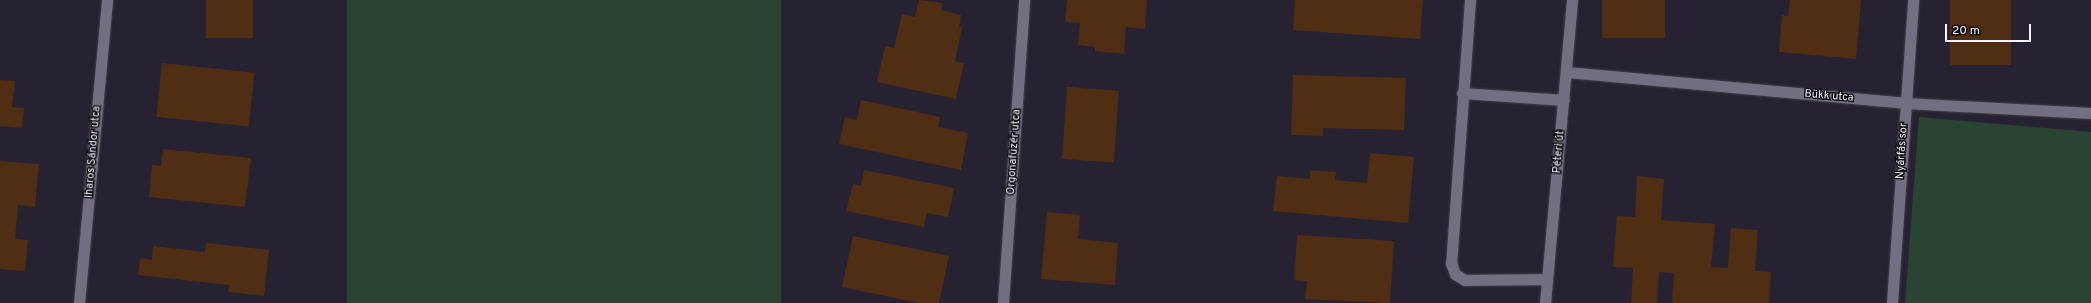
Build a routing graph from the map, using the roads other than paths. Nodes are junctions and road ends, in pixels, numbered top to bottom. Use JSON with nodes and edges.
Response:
{"nodes":[{"id":1,"x":107,"y":0,"type":"edge"},
{"id":2,"x":1024,"y":0,"type":"edge"},
{"id":3,"x":1470,"y":0,"type":"edge"},
{"id":4,"x":1572,"y":0,"type":"edge"},
{"id":5,"x":1913,"y":0,"type":"edge"},
{"id":6,"x":1567,"y":72,"type":"junction"},
{"id":7,"x":1462,"y":93,"type":"junction"},
{"id":8,"x":1564,"y":100,"type":"junction"},
{"id":9,"x":1905,"y":103,"type":"junction"},
{"id":10,"x":2091,"y":113,"type":"edge"},
{"id":11,"x":1548,"y":279,"type":"junction"},
{"id":12,"x":79,"y":303,"type":"edge"},
{"id":13,"x":1003,"y":303,"type":"edge"},
{"id":14,"x":1545,"y":303,"type":"edge"},
{"id":15,"x":1892,"y":303,"type":"edge"}],
"edges":[{"from":1,"to":12,"type":"street","name":"Iharos Sándor utca"},
{"from":2,"to":13,"type":"street","name":"Orgonafüzér utca"},
{"from":3,"to":7,"type":"street"},
{"from":4,"to":6,"type":"street","name":"Péteri út"},
{"from":5,"to":9,"type":"street","name":"Nyárfás sor"},
{"from":6,"to":8,"type":"street","name":"Péteri út"},
{"from":6,"to":9,"type":"street","name":"Bükk utca"},
{"from":7,"to":8,"type":"street"},
{"from":7,"to":11,"type":"street"},
{"from":8,"to":11,"type":"street","name":"Péteri út"},
{"from":9,"to":10,"type":"street","name":"Bükk utca"},
{"from":9,"to":15,"type":"street","name":"Nyárfás sor"},
{"from":11,"to":14,"type":"street","name":"Péteri út"}]}
